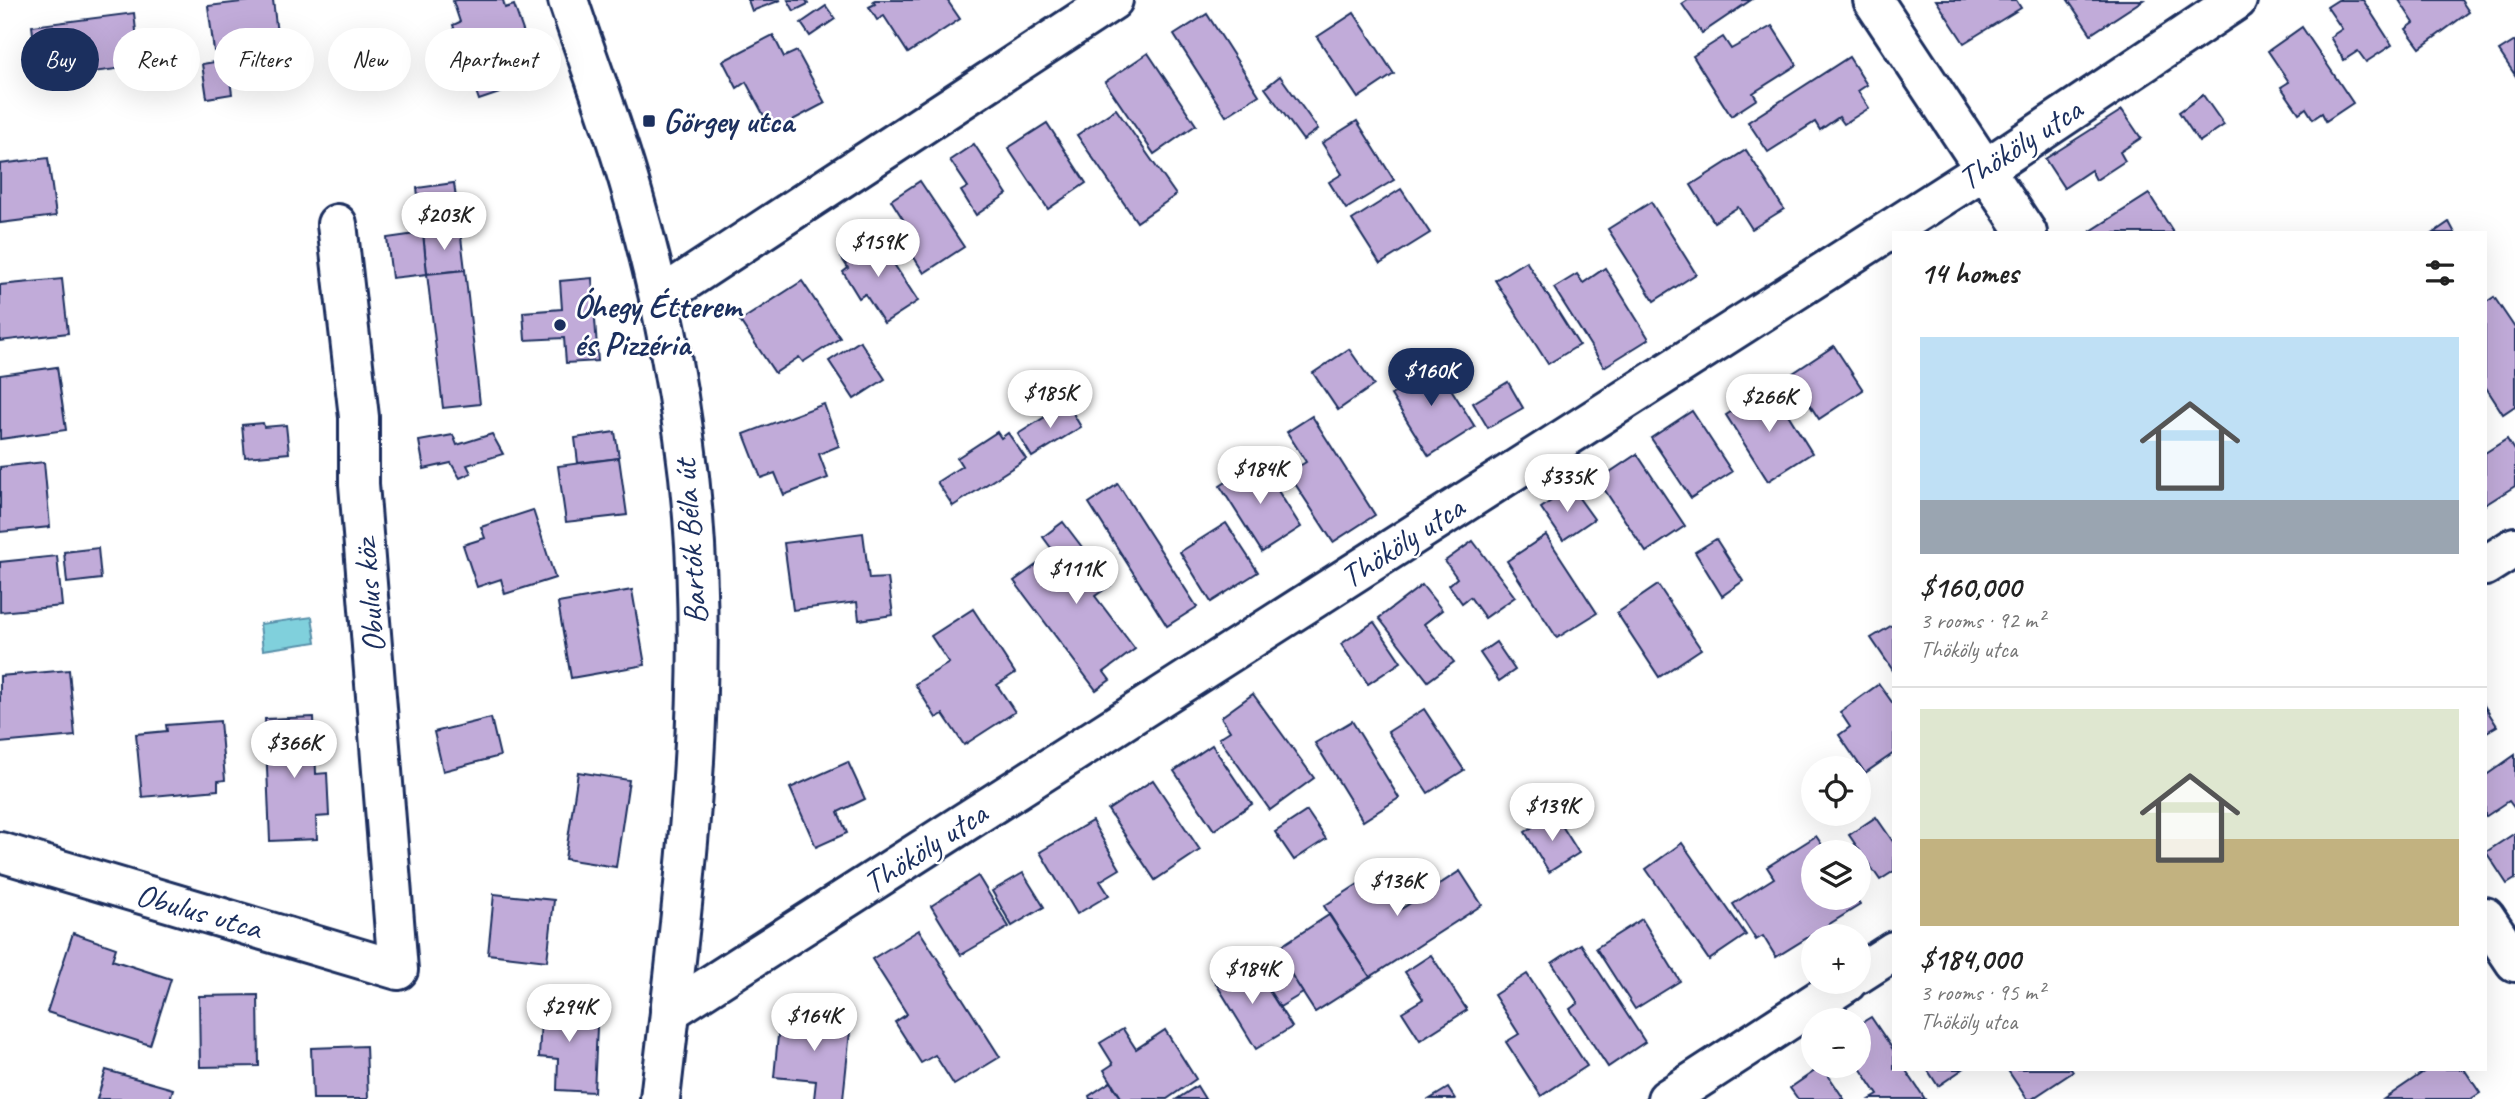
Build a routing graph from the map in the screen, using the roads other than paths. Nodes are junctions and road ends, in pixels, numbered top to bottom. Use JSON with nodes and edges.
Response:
{"nodes":[{"id":1,"x":568,"y":0,"type":"edge"},
{"id":2,"x":1113,"y":0,"type":"edge"},
{"id":3,"x":1873,"y":0,"type":"edge"},
{"id":4,"x":2237,"y":0,"type":"edge"},
{"id":5,"x":1984,"y":169,"type":"junction"},
{"id":6,"x":337,"y":224,"type":"dead end"},
{"id":7,"x":2027,"y":231,"type":"edge"},
{"id":8,"x":659,"y":298,"type":"junction"},
{"id":9,"x":2515,"y":547,"type":"edge"},
{"id":10,"x":2487,"y":565,"type":"edge"},
{"id":11,"x":0,"y":852,"type":"edge"},
{"id":12,"x":2487,"y":920,"type":"edge"},
{"id":13,"x":1892,"y":952,"type":"edge"},
{"id":14,"x":2515,"y":962,"type":"edge"},
{"id":15,"x":1871,"y":966,"type":"edge"},
{"id":16,"x":398,"y":970,"type":"joint"},
{"id":17,"x":1829,"y":994,"type":"edge"},
{"id":18,"x":670,"y":1011,"type":"junction"},
{"id":19,"x":660,"y":1099,"type":"edge"},
{"id":20,"x":1667,"y":1099,"type":"edge"}],
"edges":[{"from":1,"to":8,"type":"street","name":"Bartók Béla út"},
{"from":2,"to":8,"type":"street"},
{"from":3,"to":5,"type":"street"},
{"from":4,"to":5,"type":"street","name":"Thököly utca"},
{"from":5,"to":7,"type":"street"},
{"from":5,"to":18,"type":"street","name":"Thököly utca"},
{"from":6,"to":16,"type":"street","name":"Obulus köz"},
{"from":8,"to":18,"type":"street","name":"Bartók Béla út"},
{"from":9,"to":10,"type":"street"},
{"from":11,"to":16,"type":"street","name":"Obulus utca"},
{"from":12,"to":14,"type":"street"},
{"from":13,"to":15,"type":"street"},
{"from":17,"to":20,"type":"street"},
{"from":18,"to":19,"type":"street","name":"Bartók Béla út"}]}
